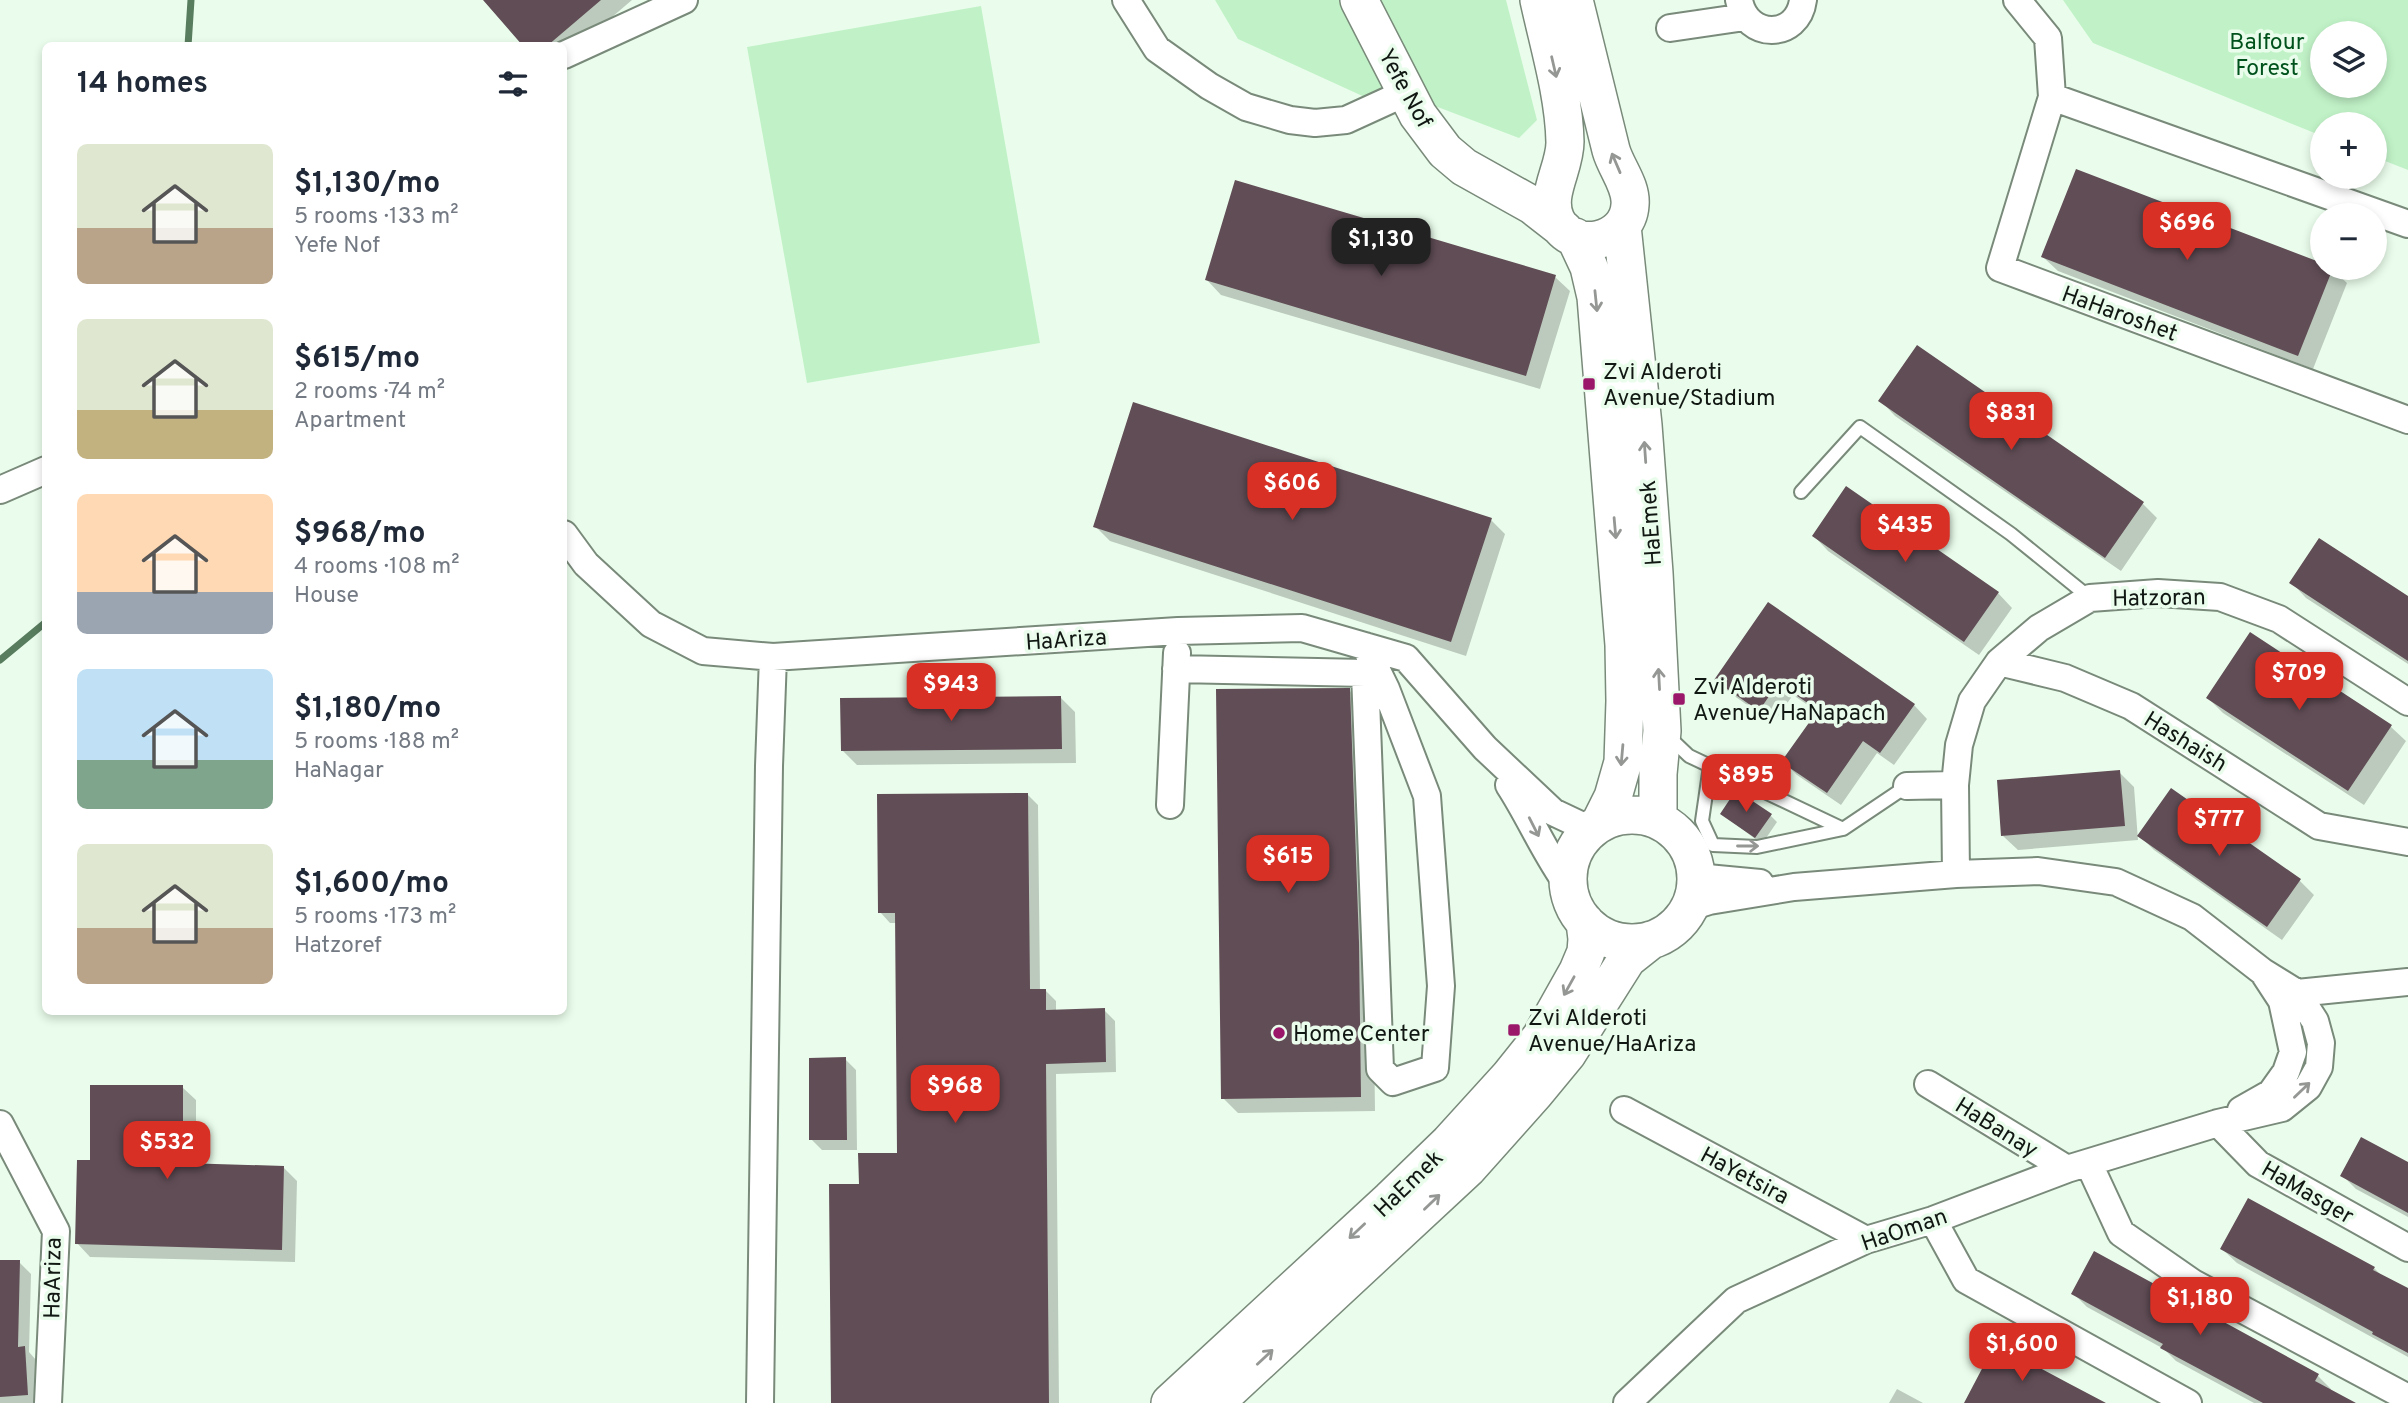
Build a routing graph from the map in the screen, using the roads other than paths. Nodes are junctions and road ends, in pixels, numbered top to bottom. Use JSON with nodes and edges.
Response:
{"nodes":[{"id":1,"x":684,"y":0,"type":"edge"},
{"id":2,"x":1126,"y":0,"type":"edge"},
{"id":3,"x":1359,"y":0,"type":"edge"},
{"id":4,"x":1539,"y":0,"type":"edge"},
{"id":5,"x":1574,"y":0,"type":"edge"},
{"id":6,"x":1803,"y":0,"type":"edge"},
{"id":7,"x":2017,"y":0,"type":"edge"},
{"id":8,"x":1742,"y":8,"type":"edge"},
{"id":9,"x":1670,"y":28,"type":"dead end"},
{"id":10,"x":567,"y":54,"type":"edge"},
{"id":11,"x":1405,"y":93,"type":"junction"},
{"id":12,"x":2052,"y":97,"type":"junction"},
{"id":13,"x":1464,"y":167,"type":"junction"},
{"id":14,"x":1558,"y":177,"type":"junction"},
{"id":15,"x":2408,"y":224,"type":"edge"},
{"id":16,"x":1622,"y":226,"type":"junction"},
{"id":17,"x":1569,"y":234,"type":"junction"},
{"id":18,"x":2408,"y":420,"type":"edge"},
{"id":19,"x":42,"y":472,"type":"edge"},
{"id":20,"x":0,"y":490,"type":"edge"},
{"id":21,"x":1801,"y":492,"type":"dead end"},
{"id":22,"x":567,"y":538,"type":"edge"},
{"id":23,"x":2090,"y":598,"type":"junction"},
{"id":24,"x":1178,"y":631,"type":"junction"},
{"id":25,"x":1365,"y":646,"type":"junction"},
{"id":26,"x":773,"y":657,"type":"junction"},
{"id":27,"x":1998,"y":662,"type":"junction"},
{"id":28,"x":1176,"y":668,"type":"junction"},
{"id":29,"x":1365,"y":673,"type":"junction"},
{"id":30,"x":2408,"y":702,"type":"edge"},
{"id":31,"x":1662,"y":731,"type":"junction"},
{"id":32,"x":1485,"y":748,"type":"junction"},
{"id":33,"x":1710,"y":766,"type":"junction"},
{"id":34,"x":1955,"y":785,"type":"junction"},
{"id":35,"x":1907,"y":786,"type":"joint"},
{"id":36,"x":1170,"y":806,"type":"dead end"},
{"id":37,"x":1658,"y":821,"type":"junction"},
{"id":38,"x":1596,"y":827,"type":"junction"},
{"id":39,"x":1843,"y":829,"type":"junction"},
{"id":40,"x":2408,"y":842,"type":"edge"},
{"id":41,"x":1956,"y":874,"type":"junction"},
{"id":42,"x":1568,"y":885,"type":"junction"},
{"id":43,"x":1693,"y":891,"type":"junction"},
{"id":44,"x":1585,"y":922,"type":"junction"},
{"id":45,"x":1651,"y":940,"type":"junction"},
{"id":46,"x":2263,"y":972,"type":"junction"},
{"id":47,"x":2408,"y":982,"type":"edge"},
{"id":48,"x":2297,"y":993,"type":"junction"},
{"id":49,"x":1928,"y":1084,"type":"dead end"},
{"id":50,"x":1624,"y":1110,"type":"dead end"},
{"id":51,"x":2218,"y":1123,"type":"junction"},
{"id":52,"x":0,"y":1124,"type":"edge"},
{"id":53,"x":2078,"y":1166,"type":"junction"},
{"id":54,"x":1933,"y":1220,"type":"junction"},
{"id":55,"x":1866,"y":1240,"type":"junction"},
{"id":56,"x":2408,"y":1248,"type":"edge"},
{"id":57,"x":2408,"y":1398,"type":"edge"},
{"id":58,"x":48,"y":1403,"type":"edge"},
{"id":59,"x":760,"y":1403,"type":"edge"},
{"id":60,"x":1170,"y":1403,"type":"edge"},
{"id":61,"x":1215,"y":1403,"type":"edge"},
{"id":62,"x":1627,"y":1403,"type":"edge"},
{"id":63,"x":2188,"y":1403,"type":"edge"}],
"edges":[{"from":1,"to":10,"type":"street"},
{"from":2,"to":11,"type":"street"},
{"from":3,"to":11,"type":"main road","name":"Yefe Nof"},
{"from":4,"to":14,"type":"main road","name":"HaEmek","one_way":true},
{"from":16,"to":5,"type":"main road","name":"HaEmek","one_way":true},
{"from":6,"to":8,"type":"street"},
{"from":7,"to":12,"type":"street","name":"HaHaroshet"},
{"from":8,"to":9,"type":"street"},
{"from":11,"to":13,"type":"main road","name":"Yefe Nof"},
{"from":12,"to":15,"type":"street"},
{"from":12,"to":18,"type":"street","name":"HaHaroshet"},
{"from":13,"to":14,"type":"main road","name":"Yefe Nof"},
{"from":13,"to":17,"type":"main road","name":"Yefe Nof"},
{"from":14,"to":17,"type":"main road","name":"HaEmek"},
{"from":16,"to":17,"type":"main road"},
{"from":31,"to":16,"type":"main road","name":"HaEmek","one_way":true},
{"from":17,"to":38,"type":"main road","name":"HaEmek","one_way":true},
{"from":19,"to":20,"type":"street"},
{"from":21,"to":23,"type":"lane"},
{"from":22,"to":26,"type":"street","name":"HaAriza"},
{"from":23,"to":27,"type":"street","name":"Hatzoran"},
{"from":23,"to":30,"type":"street","name":"Hatzoran"},
{"from":24,"to":25,"type":"street","name":"HaAriza"},
{"from":24,"to":26,"type":"street","name":"HaAriza"},
{"from":24,"to":28,"type":"street"},
{"from":25,"to":29,"type":"street"},
{"from":25,"to":29,"type":"street"},
{"from":25,"to":32,"type":"street","name":"HaAriza"},
{"from":26,"to":59,"type":"street"},
{"from":27,"to":34,"type":"street","name":"Hatzoran"},
{"from":27,"to":40,"type":"street","name":"Hashaish"},
{"from":28,"to":29,"type":"street"},
{"from":28,"to":36,"type":"street"},
{"from":31,"to":33,"type":"lane"},
{"from":31,"to":37,"type":"main road","name":"HaEmek"},
{"from":32,"to":38,"type":"street","name":"HaAriza"},
{"from":32,"to":42,"type":"street","name":"HaAriza","one_way":true},
{"from":33,"to":39,"type":"lane"},
{"from":33,"to":39,"type":"lane","one_way":true},
{"from":34,"to":35,"type":"street"},
{"from":34,"to":41,"type":"street","name":"Hatzoran"},
{"from":35,"to":39,"type":"lane"},
{"from":37,"to":38,"type":"main road"},
{"from":37,"to":43,"type":"main road"},
{"from":38,"to":42,"type":"main road"},
{"from":41,"to":43,"type":"street"},
{"from":41,"to":46,"type":"street"},
{"from":42,"to":44,"type":"main road"},
{"from":43,"to":45,"type":"main road"},
{"from":44,"to":45,"type":"main road"},
{"from":44,"to":60,"type":"main road","name":"HaEmek","one_way":true},
{"from":61,"to":45,"type":"main road","name":"HaEmek","one_way":true},
{"from":46,"to":48,"type":"street"},
{"from":46,"to":51,"type":"street"},
{"from":47,"to":48,"type":"street"},
{"from":51,"to":48,"type":"street","one_way":true},
{"from":49,"to":53,"type":"street","name":"HaBanay"},
{"from":50,"to":55,"type":"street","name":"HaYetsira"},
{"from":51,"to":53,"type":"street","name":"HaOman"},
{"from":51,"to":56,"type":"street","name":"HaMasger"},
{"from":52,"to":58,"type":"street","name":"HaAriza"},
{"from":53,"to":54,"type":"street","name":"HaOman"},
{"from":53,"to":57,"type":"street"},
{"from":54,"to":55,"type":"street","name":"HaOman"},
{"from":54,"to":63,"type":"street"},
{"from":55,"to":62,"type":"street","name":"HaOman"}]}
